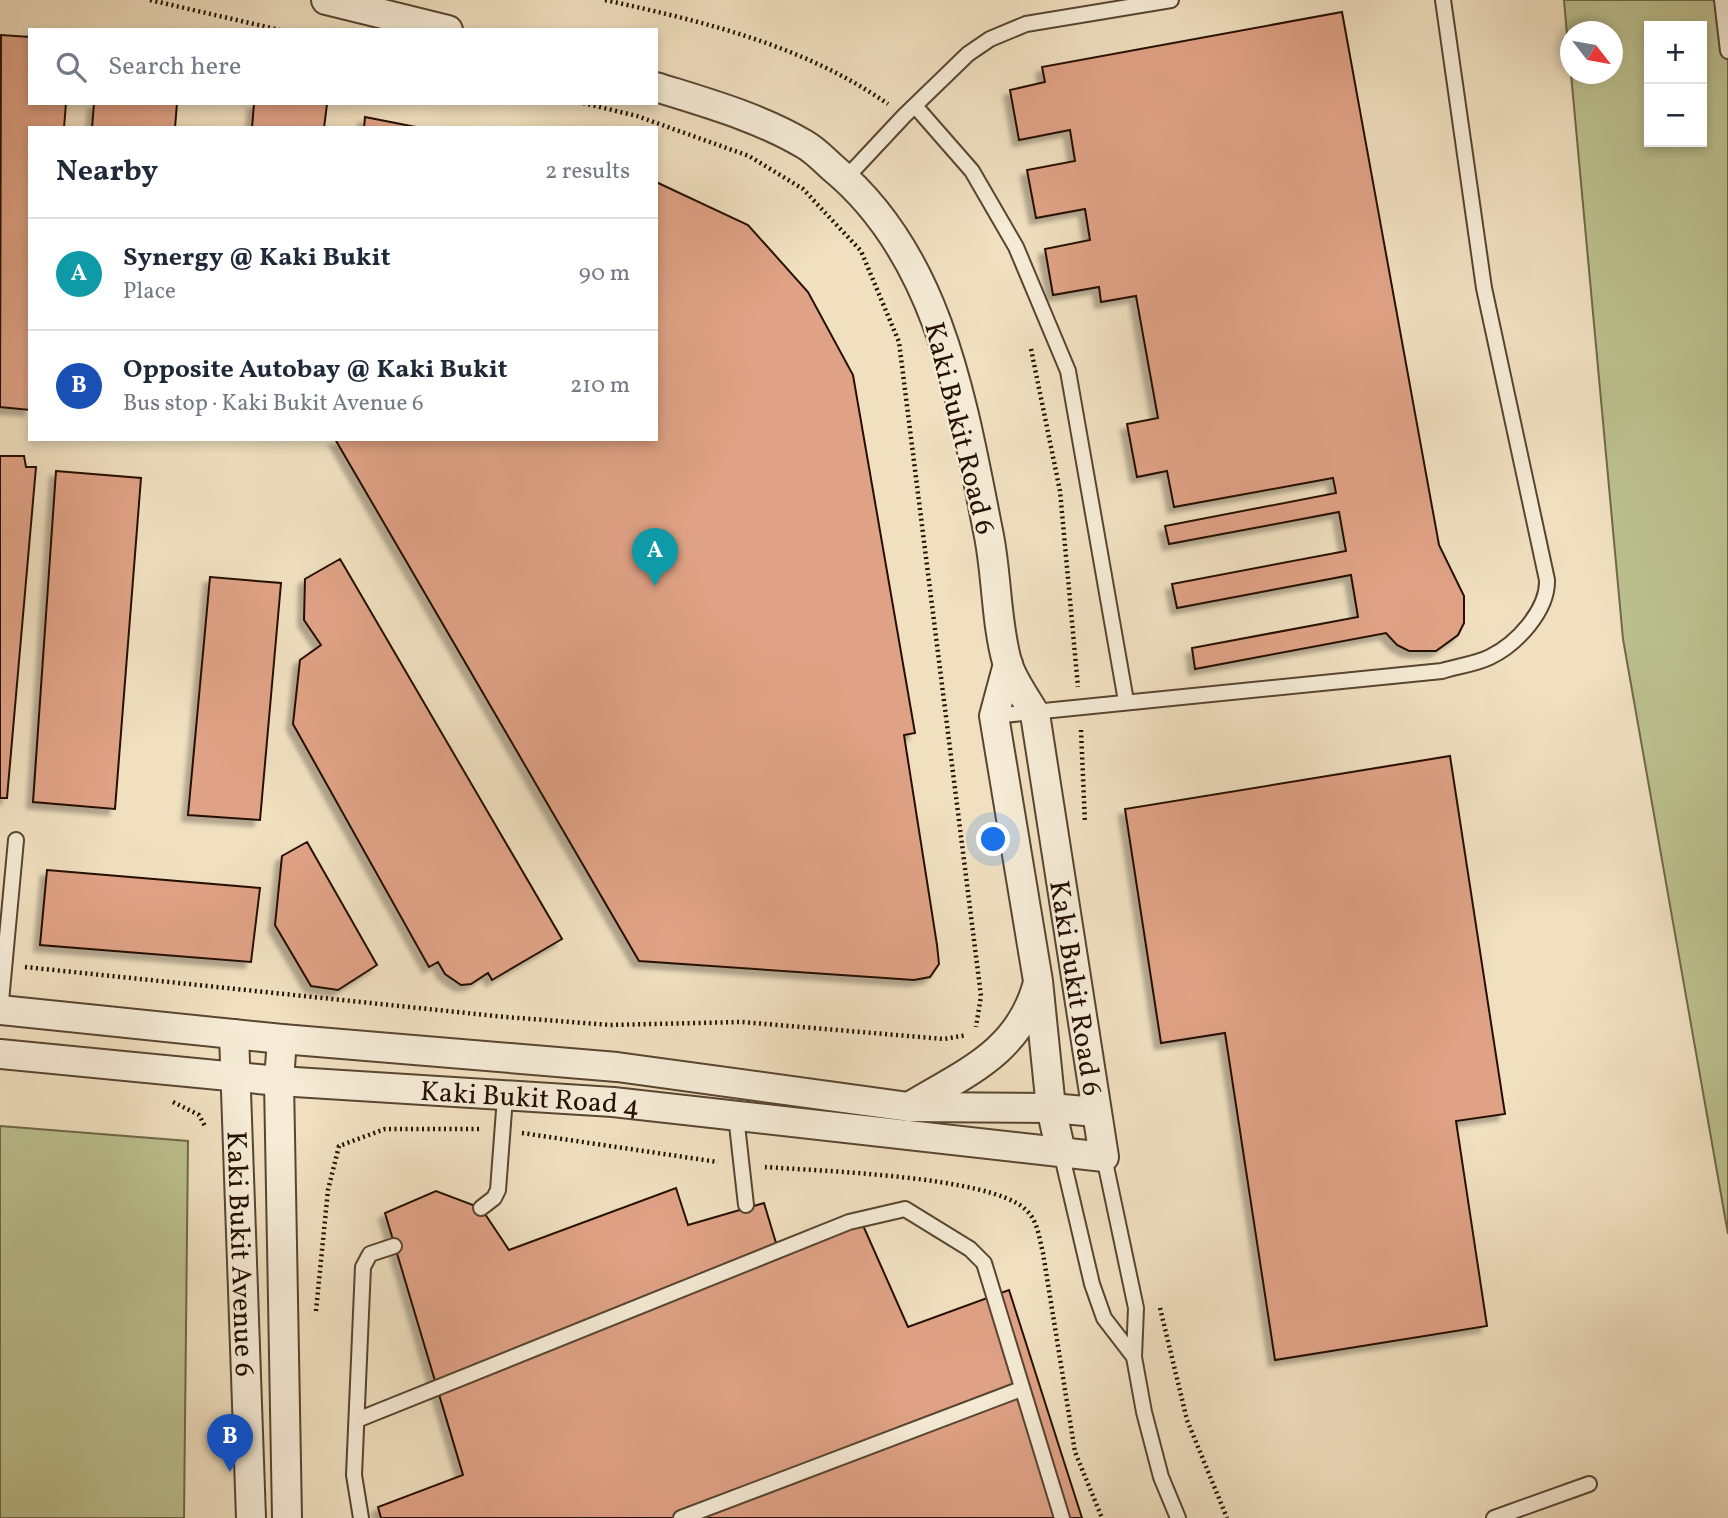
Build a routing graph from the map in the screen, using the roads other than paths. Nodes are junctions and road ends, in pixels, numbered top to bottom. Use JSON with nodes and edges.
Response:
{"nodes":[{"id":1,"x":326,"y":0,"type":"edge"},
{"id":2,"x":1171,"y":0,"type":"edge"},
{"id":3,"x":1443,"y":0,"type":"edge"},
{"id":4,"x":1722,"y":0,"type":"edge"},
{"id":5,"x":440,"y":28,"type":"edge"},
{"id":6,"x":1728,"y":51,"type":"edge"},
{"id":7,"x":658,"y":88,"type":"edge"},
{"id":8,"x":910,"y":111,"type":"junction"},
{"id":9,"x":846,"y":178,"type":"junction"},
{"id":10,"x":1007,"y":664,"type":"junction"},
{"id":11,"x":1126,"y":701,"type":"junction"},
{"id":12,"x":1035,"y":714,"type":"junction"},
{"id":13,"x":994,"y":716,"type":"junction"},
{"id":14,"x":16,"y":840,"type":"dead end"},
{"id":15,"x":1038,"y":981,"type":"junction"},
{"id":16,"x":0,"y":1011,"type":"edge"},
{"id":17,"x":234,"y":1034,"type":"junction"},
{"id":18,"x":282,"y":1039,"type":"junction"},
{"id":19,"x":0,"y":1054,"type":"edge"},
{"id":20,"x":235,"y":1077,"type":"junction"},
{"id":21,"x":278,"y":1081,"type":"junction"},
{"id":22,"x":505,"y":1097,"type":"junction"},
{"id":23,"x":909,"y":1107,"type":"junction"},
{"id":24,"x":1051,"y":1108,"type":"junction"},
{"id":25,"x":1096,"y":1112,"type":"junction"},
{"id":26,"x":736,"y":1116,"type":"junction"},
{"id":27,"x":1061,"y":1152,"type":"junction"},
{"id":28,"x":1104,"y":1157,"type":"junction"},
{"id":29,"x":746,"y":1205,"type":"dead end"},
{"id":30,"x":481,"y":1208,"type":"dead end"},
{"id":31,"x":394,"y":1246,"type":"dead end"},
{"id":32,"x":1133,"y":1357,"type":"junction"},
{"id":33,"x":1021,"y":1389,"type":"junction"},
{"id":34,"x":357,"y":1420,"type":"junction"},
{"id":35,"x":1588,"y":1484,"type":"dead end"},
{"id":36,"x":251,"y":1518,"type":"edge"},
{"id":37,"x":287,"y":1518,"type":"edge"},
{"id":38,"x":362,"y":1518,"type":"edge"},
{"id":39,"x":681,"y":1518,"type":"edge"},
{"id":40,"x":1062,"y":1518,"type":"edge"},
{"id":41,"x":1178,"y":1518,"type":"edge"},
{"id":42,"x":1494,"y":1518,"type":"edge"}],
"edges":[{"from":1,"to":5,"type":"street"},
{"from":2,"to":8,"type":"lane"},
{"from":3,"to":11,"type":"lane"},
{"from":4,"to":6,"type":"lane"},
{"from":7,"to":9,"type":"street","name":"Kaki Bukit Road 6"},
{"from":8,"to":9,"type":"lane"},
{"from":8,"to":11,"type":"lane"},
{"from":9,"to":10,"type":"street","name":"Kaki Bukit Road 6"},
{"from":10,"to":12,"type":"street","name":"Kaki Bukit Road 6"},
{"from":10,"to":13,"type":"street","name":"Kaki Bukit Road 6"},
{"from":11,"to":12,"type":"lane"},
{"from":12,"to":13,"type":"lane"},
{"from":12,"to":25,"type":"street","name":"Kaki Bukit Road 6"},
{"from":13,"to":15,"type":"street","name":"Kaki Bukit Road 6"},
{"from":14,"to":16,"type":"lane"},
{"from":15,"to":23,"type":"street"},
{"from":15,"to":24,"type":"street","name":"Kaki Bukit Road 6"},
{"from":16,"to":17,"type":"street","name":"Kaki Bukit Road 4"},
{"from":17,"to":18,"type":"street","name":"Kaki Bukit Road 4"},
{"from":17,"to":20,"type":"street","name":"Kaki Bukit Avenue 6"},
{"from":18,"to":21,"type":"street","name":"Kaki Bukit Avenue 6"},
{"from":18,"to":23,"type":"street","name":"Kaki Bukit Road 4"},
{"from":19,"to":20,"type":"street","name":"Kaki Bukit Road 4"},
{"from":20,"to":21,"type":"street","name":"Kaki Bukit Road 4"},
{"from":20,"to":36,"type":"street","name":"Kaki Bukit Avenue 6"},
{"from":21,"to":22,"type":"street","name":"Kaki Bukit Road 4"},
{"from":21,"to":37,"type":"street","name":"Kaki Bukit Avenue 6"},
{"from":22,"to":26,"type":"street","name":"Kaki Bukit Road 4"},
{"from":22,"to":30,"type":"lane"},
{"from":23,"to":24,"type":"street","name":"Kaki Bukit Road 4"},
{"from":24,"to":25,"type":"street","name":"Kaki Bukit Road 4"},
{"from":24,"to":27,"type":"street"},
{"from":25,"to":28,"type":"street"},
{"from":26,"to":27,"type":"street","name":"Kaki Bukit Road 4"},
{"from":26,"to":29,"type":"lane"},
{"from":27,"to":28,"type":"street","name":"Kaki Bukit Road 4"},
{"from":27,"to":32,"type":"lane"},
{"from":28,"to":32,"type":"lane"},
{"from":31,"to":34,"type":"lane"},
{"from":32,"to":41,"type":"lane"},
{"from":33,"to":34,"type":"lane"},
{"from":33,"to":39,"type":"lane"},
{"from":33,"to":40,"type":"lane"},
{"from":34,"to":38,"type":"lane"},
{"from":35,"to":42,"type":"lane"}]}
